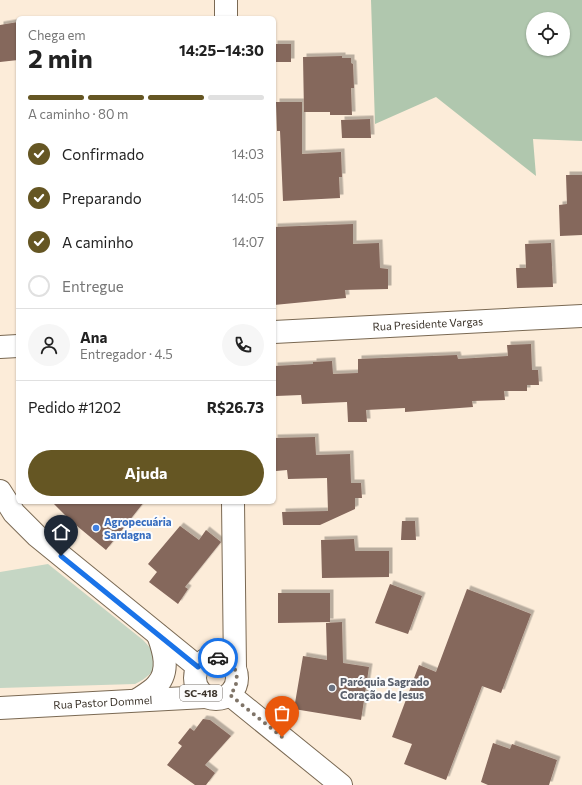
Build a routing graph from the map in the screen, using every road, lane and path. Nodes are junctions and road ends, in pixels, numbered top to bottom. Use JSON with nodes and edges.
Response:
{"nodes":[{"id":1,"x":226,"y":0,"type":"edge"},
{"id":2,"x":226,"y":16,"type":"edge"},
{"id":3,"x":582,"y":316,"type":"edge"},
{"id":4,"x":276,"y":332,"type":"edge"},
{"id":5,"x":16,"y":346,"type":"edge"},
{"id":6,"x":0,"y":347,"type":"edge"},
{"id":7,"x":0,"y":491,"type":"edge"},
{"id":8,"x":233,"y":504,"type":"edge"},
{"id":9,"x":158,"y":635,"type":"junction"},
{"id":10,"x":198,"y":667,"type":"junction"},
{"id":11,"x":235,"y":669,"type":"junction"},
{"id":12,"x":230,"y":695,"type":"junction"},
{"id":13,"x":205,"y":697,"type":"junction"},
{"id":14,"x":137,"y":700,"type":"junction"},
{"id":15,"x":0,"y":708,"type":"edge"},
{"id":16,"x":341,"y":785,"type":"edge"}],
"edges":[{"from":1,"to":2,"type":"main road"},
{"from":3,"to":4,"type":"main road","name":"Rua Presidente Vargas"},
{"from":5,"to":6,"type":"main road"},
{"from":7,"to":9,"type":"main road"},
{"from":8,"to":11,"type":"main road"},
{"from":9,"to":10,"type":"main road"},
{"from":9,"to":14,"type":"main road"},
{"from":10,"to":11,"type":"main road"},
{"from":10,"to":13,"type":"main road","number":"SC-418"},
{"from":11,"to":12,"type":"main road","number":"SC-418"},
{"from":12,"to":13,"type":"main road","number":"SC-418"},
{"from":12,"to":16,"type":"main road","number":"SC-418"},
{"from":13,"to":14,"type":"main road","name":"Rua Pastor Dommel"},
{"from":14,"to":15,"type":"main road","name":"Rua Pastor Dommel"}]}
